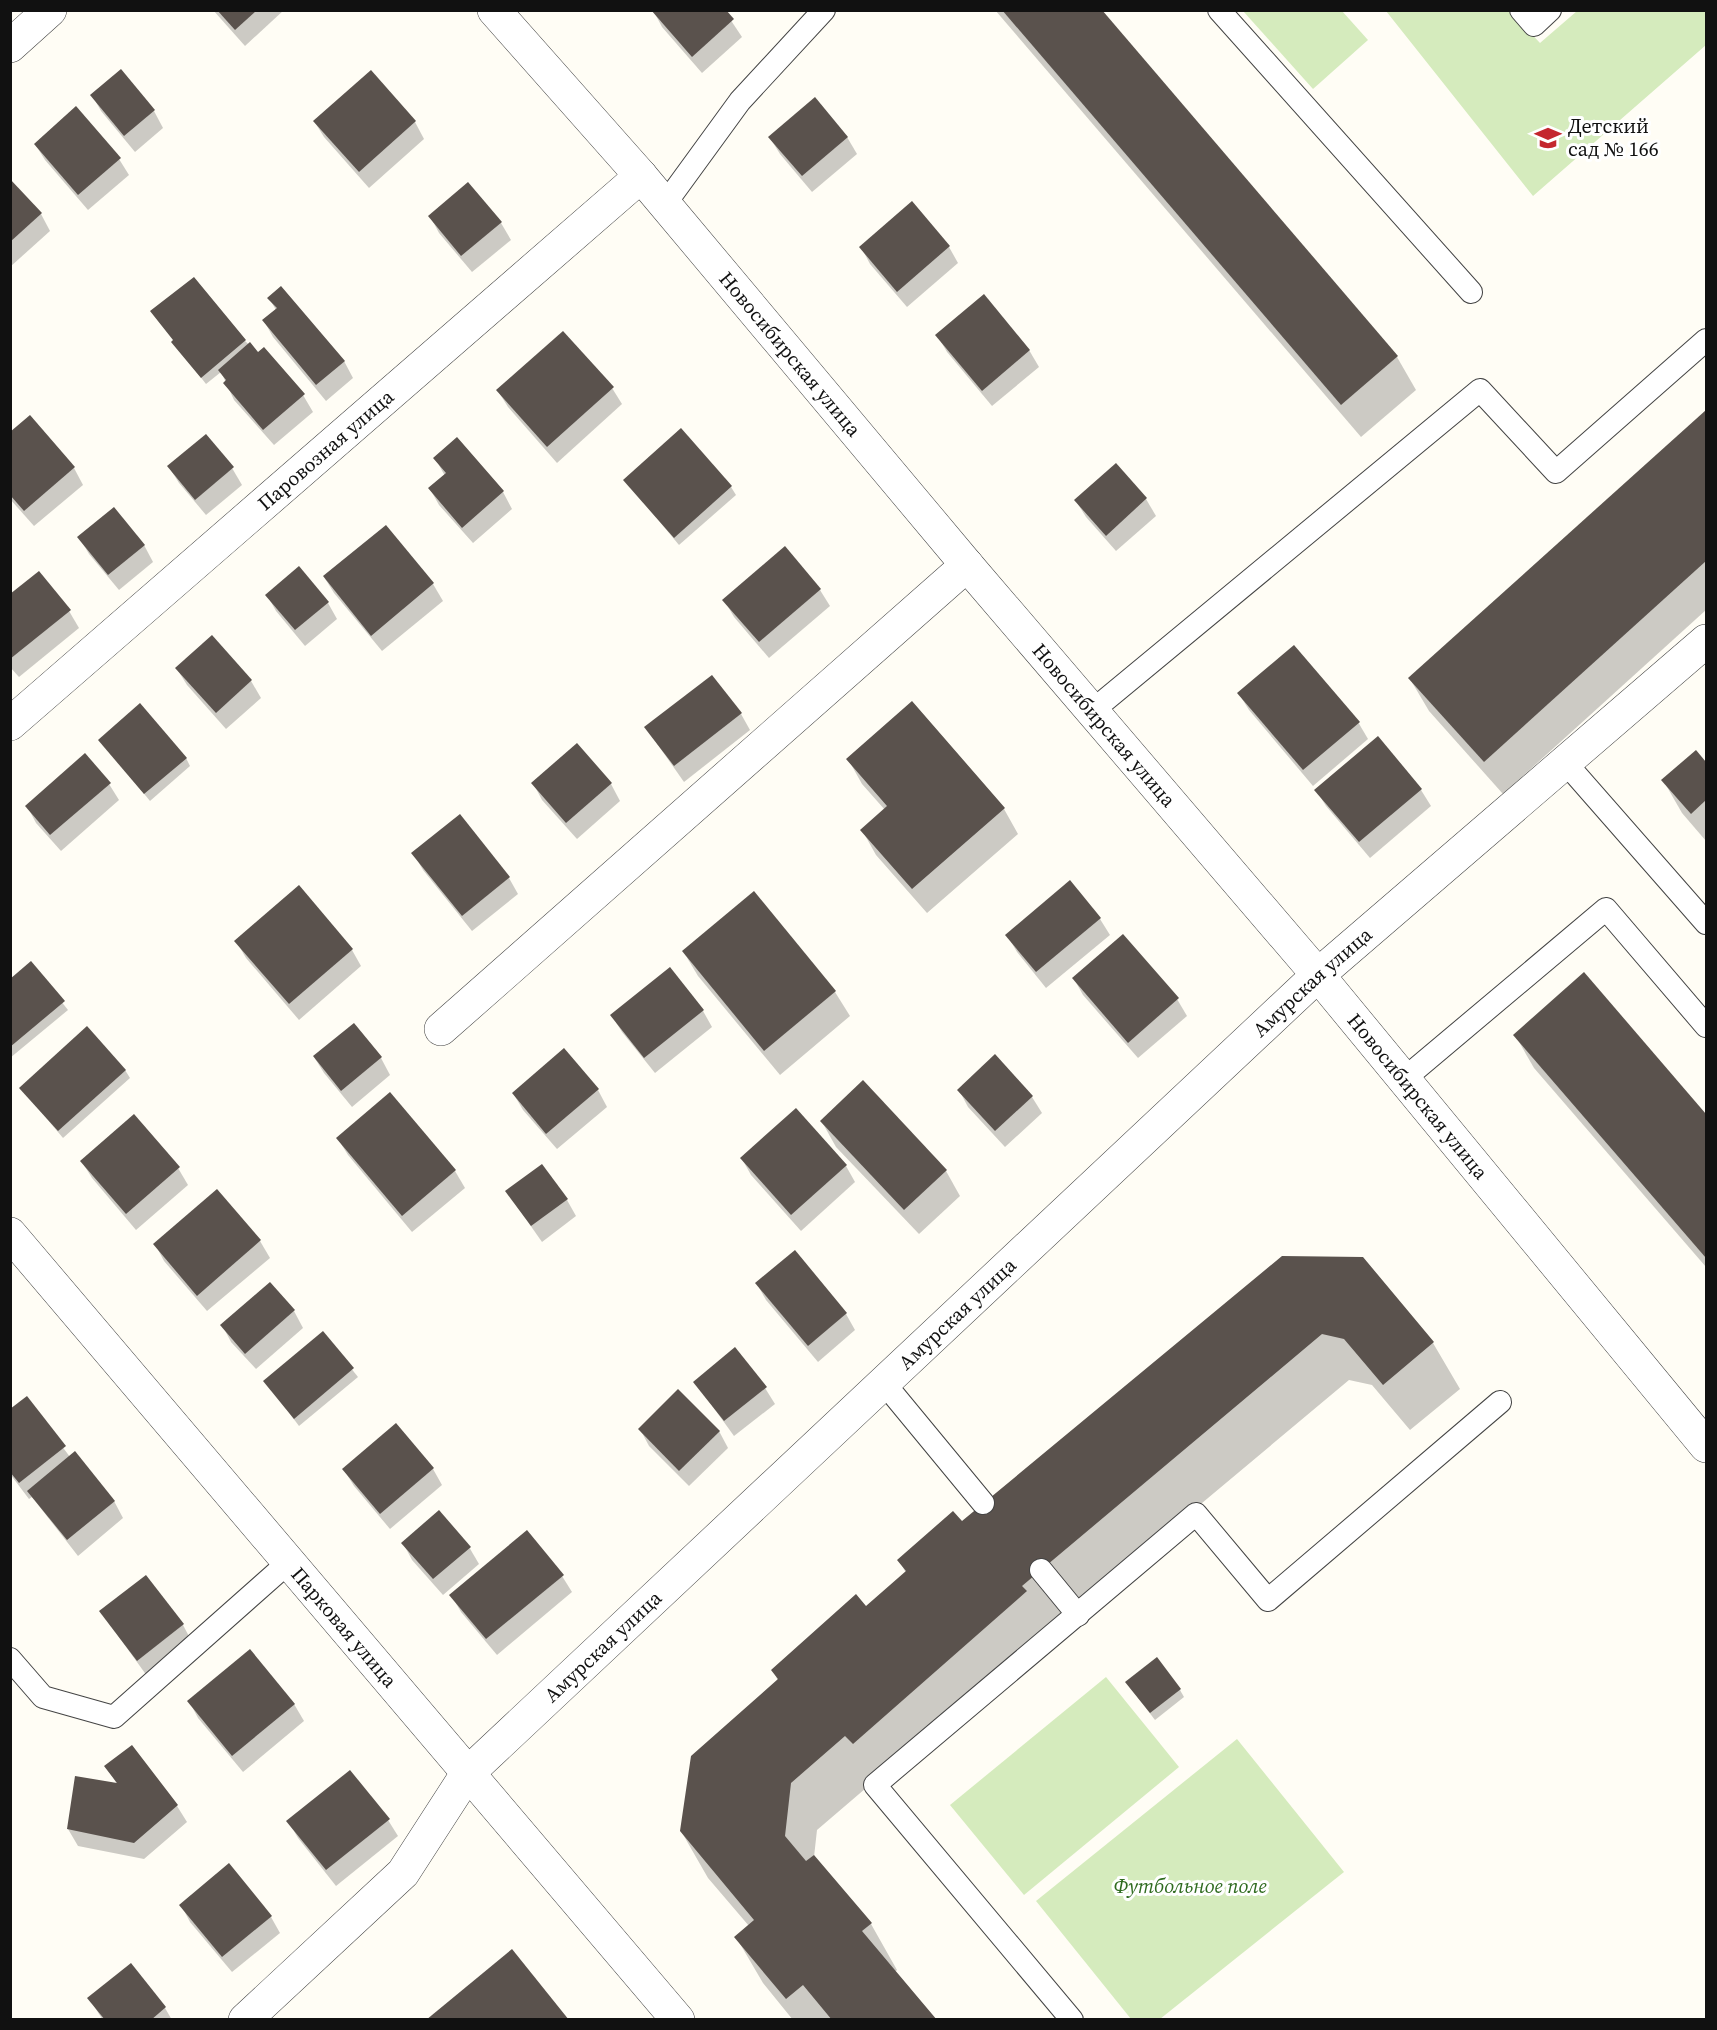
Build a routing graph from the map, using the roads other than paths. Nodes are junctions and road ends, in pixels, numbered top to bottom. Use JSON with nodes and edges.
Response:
{"nodes":[{"id":1,"x":50,"y":10,"type":"edge"},
{"id":2,"x":494,"y":10,"type":"edge"},
{"id":3,"x":824,"y":10,"type":"edge"},
{"id":4,"x":1219,"y":10,"type":"edge"},
{"id":5,"x":1521,"y":10,"type":"edge"},
{"id":6,"x":1550,"y":10,"type":"edge"},
{"id":7,"x":10,"y":46,"type":"edge"},
{"id":8,"x":641,"y":176,"type":"junction"},
{"id":9,"x":665,"y":204,"type":"junction"},
{"id":10,"x":1471,"y":292,"type":"dead end"},
{"id":11,"x":1707,"y":340,"type":"edge"},
{"id":12,"x":967,"y":565,"type":"junction"},
{"id":13,"x":1707,"y":641,"type":"edge"},
{"id":14,"x":1092,"y":711,"type":"junction"},
{"id":15,"x":10,"y":724,"type":"edge"},
{"id":16,"x":1564,"y":761,"type":"junction"},
{"id":17,"x":1707,"y":923,"type":"edge"},
{"id":18,"x":1318,"y":975,"type":"junction"},
{"id":19,"x":1707,"y":1026,"type":"edge"},
{"id":20,"x":441,"y":1029,"type":"dead end"},
{"id":21,"x":1404,"y":1079,"type":"junction"},
{"id":22,"x":10,"y":1234,"type":"edge"},
{"id":23,"x":884,"y":1383,"type":"junction"},
{"id":24,"x":1500,"y":1402,"type":"dead end"},
{"id":25,"x":1707,"y":1446,"type":"edge"},
{"id":26,"x":983,"y":1503,"type":"dead end"},
{"id":27,"x":290,"y":1561,"type":"junction"},
{"id":28,"x":1041,"y":1569,"type":"dead end"},
{"id":29,"x":1078,"y":1615,"type":"junction"},
{"id":30,"x":10,"y":1659,"type":"edge"},
{"id":31,"x":466,"y":1774,"type":"junction"},
{"id":32,"x":245,"y":2019,"type":"edge"},
{"id":33,"x":678,"y":2019,"type":"edge"},
{"id":34,"x":1072,"y":2019,"type":"edge"}],
"edges":[{"from":1,"to":7,"type":"street"},
{"from":2,"to":8,"type":"street","name":"Новосибирская улица"},
{"from":3,"to":9,"type":"lane"},
{"from":4,"to":10,"type":"lane"},
{"from":5,"to":6,"type":"lane"},
{"from":8,"to":9,"type":"street","name":"Новосибирская улица"},
{"from":8,"to":15,"type":"street","name":"Паровозная улица"},
{"from":9,"to":12,"type":"street","name":"Новосибирская улица"},
{"from":11,"to":14,"type":"lane"},
{"from":12,"to":14,"type":"street","name":"Новосибирская улица"},
{"from":12,"to":20,"type":"street"},
{"from":13,"to":16,"type":"street","name":"Амурская улица"},
{"from":14,"to":18,"type":"street","name":"Новосибирская улица"},
{"from":16,"to":17,"type":"lane"},
{"from":16,"to":18,"type":"street","name":"Амурская улица"},
{"from":18,"to":21,"type":"street","name":"Новосибирская улица"},
{"from":18,"to":23,"type":"street","name":"Амурская улица"},
{"from":19,"to":21,"type":"lane"},
{"from":21,"to":25,"type":"street","name":"Новосибирская улица"},
{"from":22,"to":27,"type":"street","name":"Парковая улица"},
{"from":23,"to":26,"type":"lane"},
{"from":23,"to":31,"type":"street","name":"Амурская улица"},
{"from":24,"to":29,"type":"lane"},
{"from":27,"to":30,"type":"lane"},
{"from":27,"to":31,"type":"street","name":"Парковая улица"},
{"from":28,"to":29,"type":"lane"},
{"from":29,"to":34,"type":"lane"},
{"from":31,"to":32,"type":"street","name":"Амурская улица"},
{"from":31,"to":33,"type":"street","name":"Парковая улица"}]}
